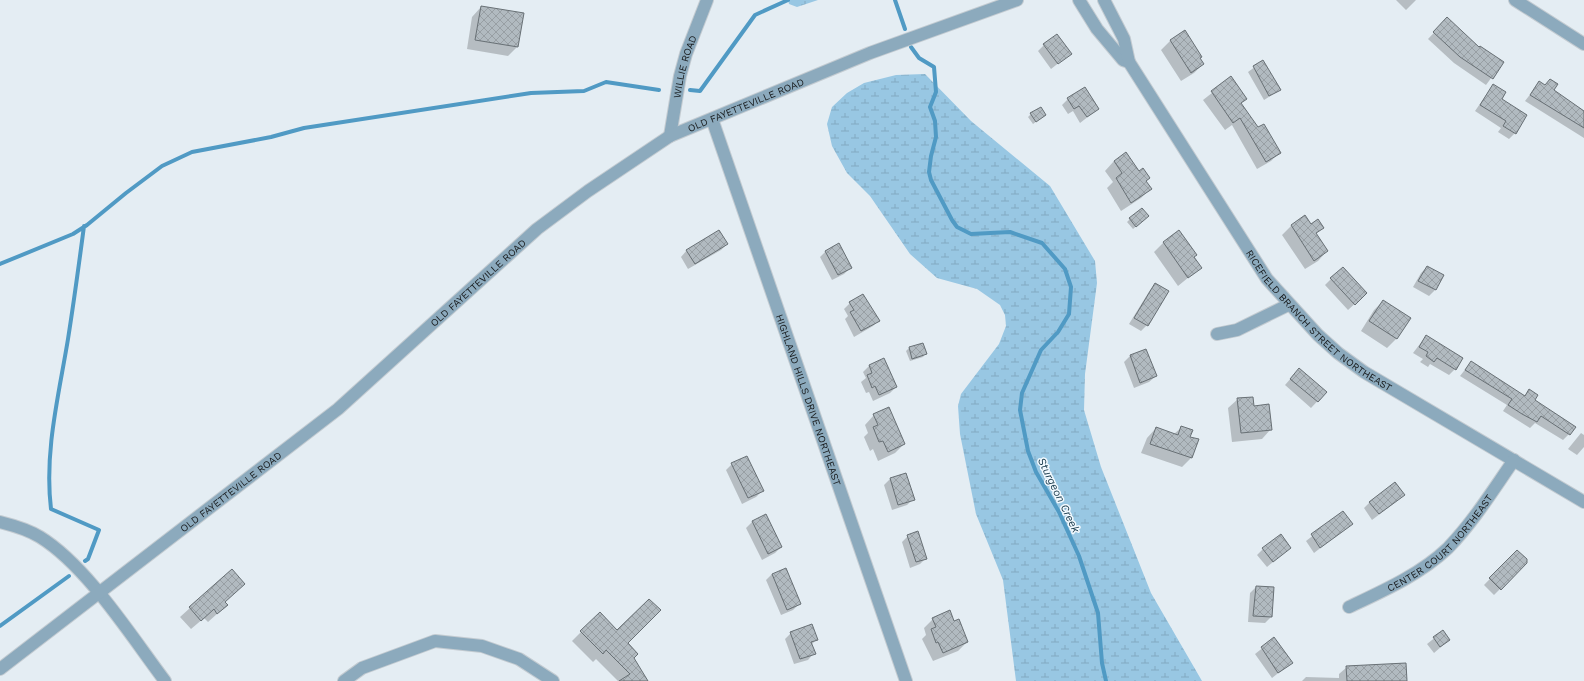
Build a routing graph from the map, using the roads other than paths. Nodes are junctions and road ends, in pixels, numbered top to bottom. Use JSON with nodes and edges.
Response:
{"nodes":[{"id":1,"x":707,"y":0,"type":"edge"},
{"id":2,"x":1017,"y":0,"type":"edge"},
{"id":3,"x":1079,"y":0,"type":"edge"},
{"id":4,"x":1104,"y":0,"type":"edge"},
{"id":5,"x":1515,"y":0,"type":"edge"},
{"id":6,"x":1584,"y":44,"type":"edge"},
{"id":7,"x":1128,"y":62,"type":"junction"},
{"id":8,"x":712,"y":119,"type":"junction"},
{"id":9,"x":670,"y":136,"type":"junction"},
{"id":10,"x":1288,"y":305,"type":"junction"},
{"id":11,"x":1217,"y":334,"type":"dead end"},
{"id":12,"x":1514,"y":460,"type":"junction"},
{"id":13,"x":1584,"y":502,"type":"edge"},
{"id":14,"x":0,"y":522,"type":"edge"},
{"id":15,"x":98,"y":593,"type":"junction"},
{"id":16,"x":1349,"y":607,"type":"dead end"},
{"id":17,"x":0,"y":668,"type":"edge"},
{"id":18,"x":165,"y":681,"type":"edge"},
{"id":19,"x":344,"y":681,"type":"edge"},
{"id":20,"x":553,"y":681,"type":"edge"},
{"id":21,"x":906,"y":681,"type":"edge"}],
"edges":[{"from":1,"to":9,"type":"street","name":"WILLIE ROAD"},
{"from":2,"to":8,"type":"street","name":"OLD FAYETTEVILLE ROAD"},
{"from":3,"to":7,"type":"street","name":"RICEFIELD BRANCH STREET NORTHEAST"},
{"from":4,"to":7,"type":"street","name":"RICEFIELD BRANCH STREET NORTHEAST"},
{"from":5,"to":6,"type":"street"},
{"from":7,"to":10,"type":"street","name":"RICEFIELD BRANCH STREET NORTHEAST"},
{"from":8,"to":9,"type":"street","name":"OLD FAYETTEVILLE ROAD"},
{"from":8,"to":21,"type":"street","name":"HIGHLAND HILLS DRIVE NORTHEAST"},
{"from":9,"to":15,"type":"street","name":"OLD FAYETTEVILLE ROAD"},
{"from":10,"to":11,"type":"street"},
{"from":10,"to":12,"type":"street","name":"RICEFIELD BRANCH STREET NORTHEAST"},
{"from":12,"to":13,"type":"street","name":"RICEFIELD BRANCH STREET NORTHEAST"},
{"from":12,"to":16,"type":"street","name":"CENTER COURT NORTHEAST"},
{"from":14,"to":15,"type":"street"},
{"from":15,"to":17,"type":"street","name":"OLD FAYETTEVILLE ROAD"},
{"from":15,"to":18,"type":"street"},
{"from":19,"to":20,"type":"street"}]}
